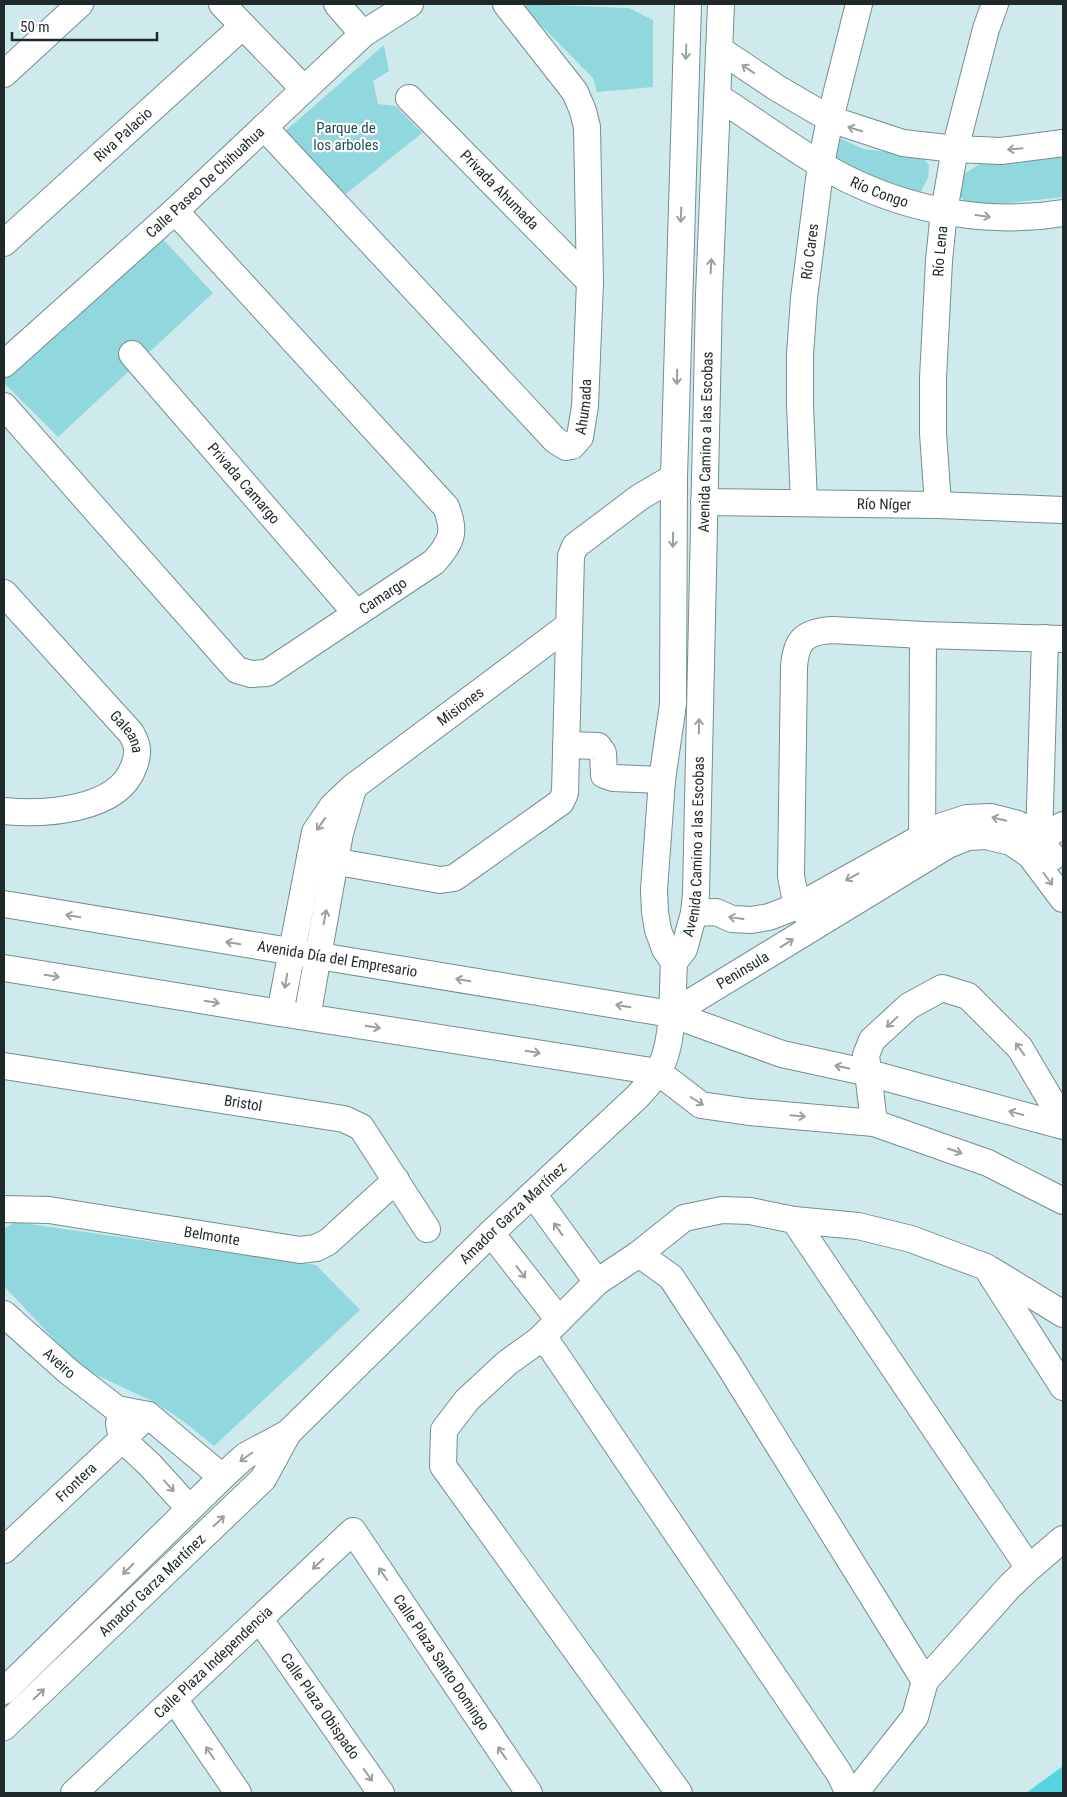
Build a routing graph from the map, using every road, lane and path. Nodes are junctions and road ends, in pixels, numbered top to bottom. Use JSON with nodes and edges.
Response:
{"nodes":[{"id":1,"x":80,"y":4,"type":"edge"},
{"id":2,"x":222,"y":4,"type":"edge"},
{"id":3,"x":337,"y":4,"type":"edge"},
{"id":4,"x":410,"y":4,"type":"edge"},
{"id":5,"x":506,"y":4,"type":"edge"},
{"id":6,"x":688,"y":4,"type":"edge"},
{"id":7,"x":721,"y":4,"type":"edge"},
{"id":8,"x":995,"y":4,"type":"edge"},
{"id":9,"x":853,"y":6,"type":"edge"},
{"id":10,"x":242,"y":26,"type":"junction"},
{"id":11,"x":363,"y":34,"type":"junction"},
{"id":12,"x":719,"y":49,"type":"junction"},
{"id":13,"x":4,"y":74,"type":"edge"},
{"id":14,"x":304,"y":89,"type":"junction"},
{"id":15,"x":718,"y":97,"type":"junction"},
{"id":16,"x":409,"y":98,"type":"dead end"},
{"id":17,"x":830,"y":120,"type":"junction"},
{"id":18,"x":264,"y":127,"type":"junction"},
{"id":19,"x":1063,"y":143,"type":"edge"},
{"id":20,"x":955,"y":149,"type":"junction"},
{"id":21,"x":821,"y":164,"type":"junction"},
{"id":22,"x":175,"y":211,"type":"junction"},
{"id":23,"x":944,"y":211,"type":"junction"},
{"id":24,"x":1063,"y":213,"type":"edge"},
{"id":25,"x":4,"y":243,"type":"edge"},
{"id":26,"x":590,"y":282,"type":"junction"},
{"id":27,"x":709,"y":295,"type":"junction"},
{"id":28,"x":679,"y":296,"type":"junction"},
{"id":29,"x":132,"y":354,"type":"dead end"},
{"id":30,"x":4,"y":364,"type":"edge"},
{"id":31,"x":4,"y":406,"type":"edge"},
{"id":32,"x":674,"y":477,"type":"junction"},
{"id":33,"x":704,"y":502,"type":"junction"},
{"id":34,"x":804,"y":503,"type":"junction"},
{"id":35,"x":938,"y":505,"type":"junction"},
{"id":36,"x":1063,"y":510,"type":"edge"},
{"id":37,"x":4,"y":593,"type":"edge"},
{"id":38,"x":356,"y":613,"type":"junction"},
{"id":39,"x":568,"y":626,"type":"junction"},
{"id":40,"x":923,"y":636,"type":"junction"},
{"id":41,"x":1054,"y":638,"type":"edge"},
{"id":42,"x":566,"y":745,"type":"junction"},
{"id":43,"x":662,"y":780,"type":"junction"},
{"id":44,"x":353,"y":787,"type":"junction"},
{"id":45,"x":9,"y":806,"type":"edge"},
{"id":46,"x":1063,"y":825,"type":"edge"},
{"id":47,"x":1034,"y":847,"type":"junction"},
{"id":48,"x":922,"y":849,"type":"junction"},
{"id":49,"x":310,"y":857,"type":"junction"},
{"id":50,"x":336,"y":862,"type":"junction"},
{"id":51,"x":1063,"y":869,"type":"edge"},
{"id":52,"x":1063,"y":899,"type":"edge"},
{"id":53,"x":4,"y":904,"type":"edge"},
{"id":54,"x":694,"y":913,"type":"junction"},
{"id":55,"x":806,"y":916,"type":"junction"},
{"id":56,"x":291,"y":952,"type":"junction"},
{"id":57,"x":317,"y":956,"type":"junction"},
{"id":58,"x":674,"y":962,"type":"junction"},
{"id":59,"x":4,"y":968,"type":"edge"},
{"id":60,"x":280,"y":1013,"type":"junction"},
{"id":61,"x":671,"y":1014,"type":"junction"},
{"id":62,"x":307,"y":1017,"type":"junction"},
{"id":63,"x":4,"y":1066,"type":"edge"},
{"id":64,"x":658,"y":1072,"type":"junction"},
{"id":65,"x":869,"y":1073,"type":"junction"},
{"id":66,"x":1063,"y":1121,"type":"edge"},
{"id":67,"x":874,"y":1123,"type":"junction"},
{"id":68,"x":1063,"y":1126,"type":"edge"},
{"id":69,"x":396,"y":1180,"type":"junction"},
{"id":70,"x":533,"y":1194,"type":"junction"},
{"id":71,"x":1063,"y":1201,"type":"edge"},
{"id":72,"x":4,"y":1208,"type":"edge"},
{"id":73,"x":794,"y":1220,"type":"junction"},
{"id":74,"x":427,"y":1229,"type":"dead end"},
{"id":75,"x":492,"y":1233,"type":"junction"},
{"id":76,"x":639,"y":1254,"type":"junction"},
{"id":77,"x":986,"y":1267,"type":"junction"},
{"id":78,"x":597,"y":1282,"type":"junction"},
{"id":79,"x":4,"y":1314,"type":"edge"},
{"id":80,"x":1063,"y":1314,"type":"edge"},
{"id":81,"x":559,"y":1320,"type":"junction"},
{"id":82,"x":539,"y":1340,"type":"junction"},
{"id":83,"x":1063,"y":1387,"type":"edge"},
{"id":84,"x":117,"y":1410,"type":"junction"},
{"id":85,"x":148,"y":1415,"type":"junction"},
{"id":86,"x":288,"y":1432,"type":"junction"},
{"id":87,"x":122,"y":1439,"type":"junction"},
{"id":88,"x":222,"y":1477,"type":"junction"},
{"id":89,"x":189,"y":1508,"type":"junction"},
{"id":90,"x":354,"y":1531,"type":"joint"},
{"id":91,"x":9,"y":1535,"type":"edge"},
{"id":92,"x":1063,"y":1539,"type":"edge"},
{"id":93,"x":1029,"y":1568,"type":"junction"},
{"id":94,"x":260,"y":1620,"type":"junction"},
{"id":95,"x":925,"y":1681,"type":"junction"},
{"id":96,"x":4,"y":1690,"type":"edge"},
{"id":97,"x":174,"y":1699,"type":"junction"},
{"id":98,"x":4,"y":1727,"type":"edge"},
{"id":99,"x":80,"y":1791,"type":"edge"},
{"id":100,"x":238,"y":1793,"type":"edge"},
{"id":101,"x":381,"y":1793,"type":"edge"},
{"id":102,"x":530,"y":1793,"type":"edge"},
{"id":103,"x":679,"y":1793,"type":"edge"},
{"id":104,"x":849,"y":1793,"type":"edge"},
{"id":105,"x":855,"y":1793,"type":"edge"}],
"edges":[{"from":1,"to":13,"type":"street"},
{"from":2,"to":10,"type":"street"},
{"from":3,"to":11,"type":"street"},
{"from":4,"to":11,"type":"street","name":"Calle Paseo De Chihuahua"},
{"from":5,"to":26,"type":"street","name":"Ahumada"},
{"from":6,"to":28,"type":"street","name":"Avenida Camino a las Escobas","one_way":true},
{"from":7,"to":12,"type":"street","name":"Avenida Camino a las Escobas"},
{"from":8,"to":20,"type":"street","name":"Río Lena"},
{"from":9,"to":17,"type":"street","name":"Río Cares"},
{"from":10,"to":14,"type":"street"},
{"from":10,"to":25,"type":"street","name":"Riva Palacio"},
{"from":11,"to":14,"type":"street","name":"Calle Paseo De Chihuahua"},
{"from":12,"to":15,"type":"street","name":"Avenida Camino a las Escobas"},
{"from":17,"to":12,"type":"street","one_way":true},
{"from":14,"to":18,"type":"street","name":"Calle Paseo De Chihuahua"},
{"from":15,"to":21,"type":"street","name":"Río Congo"},
{"from":27,"to":15,"type":"street","name":"Avenida Camino a las Escobas","one_way":true},
{"from":16,"to":26,"type":"street","name":"Privada Ahumada"},
{"from":20,"to":17,"type":"street","one_way":true},
{"from":17,"to":21,"type":"street","name":"Río Cares"},
{"from":18,"to":22,"type":"street","name":"Calle Paseo De Chihuahua"},
{"from":18,"to":26,"type":"street","name":"Ahumada"},
{"from":19,"to":20,"type":"street","one_way":true},
{"from":20,"to":23,"type":"street","name":"Río Lena"},
{"from":21,"to":23,"type":"street","name":"Río Congo"},
{"from":21,"to":34,"type":"street","name":"Río Cares"},
{"from":22,"to":30,"type":"street","name":"Calle Paseo De Chihuahua"},
{"from":22,"to":38,"type":"street","name":"Camargo"},
{"from":23,"to":24,"type":"street","name":"Río Congo","one_way":true},
{"from":23,"to":35,"type":"street","name":"Río Lena"},
{"from":27,"to":28,"type":"street"},
{"from":27,"to":33,"type":"street","name":"Avenida Camino a las Escobas"},
{"from":28,"to":32,"type":"street","name":"Avenida Camino a las Escobas","one_way":true},
{"from":29,"to":38,"type":"street","name":"Privada Camargo"},
{"from":31,"to":38,"type":"street","name":"Camargo"},
{"from":32,"to":39,"type":"street"},
{"from":32,"to":43,"type":"street","name":"Avenida Camino a las Escobas","one_way":true},
{"from":33,"to":34,"type":"street","name":"Río Níger"},
{"from":54,"to":33,"type":"street","name":"Avenida Camino a las Escobas","one_way":true},
{"from":34,"to":35,"type":"street","name":"Río Níger"},
{"from":35,"to":36,"type":"street","name":"Río Níger"},
{"from":37,"to":45,"type":"street","name":"Galeana"},
{"from":39,"to":42,"type":"street"},
{"from":39,"to":44,"type":"street","name":"Misiones"},
{"from":40,"to":41,"type":"street"},
{"from":40,"to":48,"type":"street"},
{"from":40,"to":55,"type":"street"},
{"from":41,"to":47,"type":"street"},
{"from":42,"to":43,"type":"street"},
{"from":42,"to":50,"type":"street"},
{"from":43,"to":58,"type":"street","name":"Avenida Camino a las Escobas"},
{"from":44,"to":49,"type":"street","name":"Misiones","one_way":true},
{"from":44,"to":50,"type":"street"},
{"from":46,"to":47,"type":"street"},
{"from":47,"to":48,"type":"street"},
{"from":47,"to":51,"type":"street"},
{"from":47,"to":52,"type":"street","one_way":true},
{"from":48,"to":55,"type":"street"},
{"from":49,"to":50,"type":"street"},
{"from":49,"to":56,"type":"street","name":"Misiones"},
{"from":57,"to":50,"type":"street","one_way":true},
{"from":56,"to":53,"type":"street","name":"Avenida Día del Empresario","one_way":true},
{"from":55,"to":54,"type":"street","one_way":true},
{"from":54,"to":58,"type":"street","name":"Avenida Camino a las Escobas"},
{"from":61,"to":55,"type":"street","name":"Peninsula","one_way":true},
{"from":56,"to":57,"type":"street","name":"Avenida Día del Empresario"},
{"from":56,"to":60,"type":"street","name":"Misiones","one_way":true},
{"from":61,"to":57,"type":"street","name":"Avenida Día del Empresario","one_way":true},
{"from":57,"to":62,"type":"street"},
{"from":58,"to":61,"type":"street","name":"Amador Garza Martínez"},
{"from":59,"to":60,"type":"street","one_way":true},
{"from":60,"to":62,"type":"street"},
{"from":61,"to":64,"type":"street","name":"Amador Garza Martínez"},
{"from":65,"to":61,"type":"street","name":"Avenida Día del Empresario","one_way":true},
{"from":62,"to":64,"type":"street","one_way":true},
{"from":63,"to":69,"type":"street","name":"Bristol"},
{"from":64,"to":67,"type":"street","one_way":true},
{"from":64,"to":70,"type":"street","name":"Amador Garza Martínez"},
{"from":66,"to":65,"type":"street","one_way":true},
{"from":65,"to":67,"type":"street"},
{"from":68,"to":65,"type":"street","name":"Avenida Día del Empresario","one_way":true},
{"from":67,"to":71,"type":"street","one_way":true},
{"from":69,"to":72,"type":"street","name":"Belmonte"},
{"from":69,"to":74,"type":"street","name":"Bristol"},
{"from":70,"to":75,"type":"street","name":"Amador Garza Martínez"},
{"from":78,"to":70,"type":"street","one_way":true},
{"from":73,"to":76,"type":"street"},
{"from":73,"to":77,"type":"street"},
{"from":73,"to":93,"type":"street"},
{"from":75,"to":81,"type":"street","one_way":true},
{"from":75,"to":86,"type":"street","name":"Amador Garza Martínez"},
{"from":76,"to":78,"type":"street"},
{"from":76,"to":95,"type":"street"},
{"from":77,"to":80,"type":"street"},
{"from":77,"to":83,"type":"street"},
{"from":78,"to":81,"type":"street"},
{"from":79,"to":84,"type":"street","name":"Aveiro"},
{"from":81,"to":82,"type":"street"},
{"from":82,"to":103,"type":"street"},
{"from":82,"to":104,"type":"street"},
{"from":84,"to":85,"type":"street","name":"Aveiro"},
{"from":84,"to":87,"type":"street"},
{"from":85,"to":87,"type":"street","name":"Frontera"},
{"from":85,"to":88,"type":"street"},
{"from":86,"to":88,"type":"street","name":"Amador Garza Martínez","one_way":true},
{"from":98,"to":86,"type":"street","name":"Amador Garza Martínez","one_way":true},
{"from":87,"to":89,"type":"street","one_way":true},
{"from":87,"to":91,"type":"street","name":"Frontera"},
{"from":88,"to":89,"type":"street","name":"Amador Garza Martínez"},
{"from":89,"to":96,"type":"street","name":"Amador Garza Martínez","one_way":true},
{"from":90,"to":94,"type":"street","name":"Calle Plaza Independencia","one_way":true},
{"from":102,"to":90,"type":"street","name":"Calle Plaza Santo Domingo","one_way":true},
{"from":92,"to":93,"type":"street"},
{"from":93,"to":95,"type":"street"},
{"from":94,"to":97,"type":"street","name":"Calle Plaza Independencia"},
{"from":94,"to":101,"type":"street","name":"Calle Plaza Obispado","one_way":true},
{"from":95,"to":105,"type":"street"},
{"from":97,"to":99,"type":"street","name":"Calle Plaza Independencia"},
{"from":100,"to":97,"type":"street","one_way":true}]}
